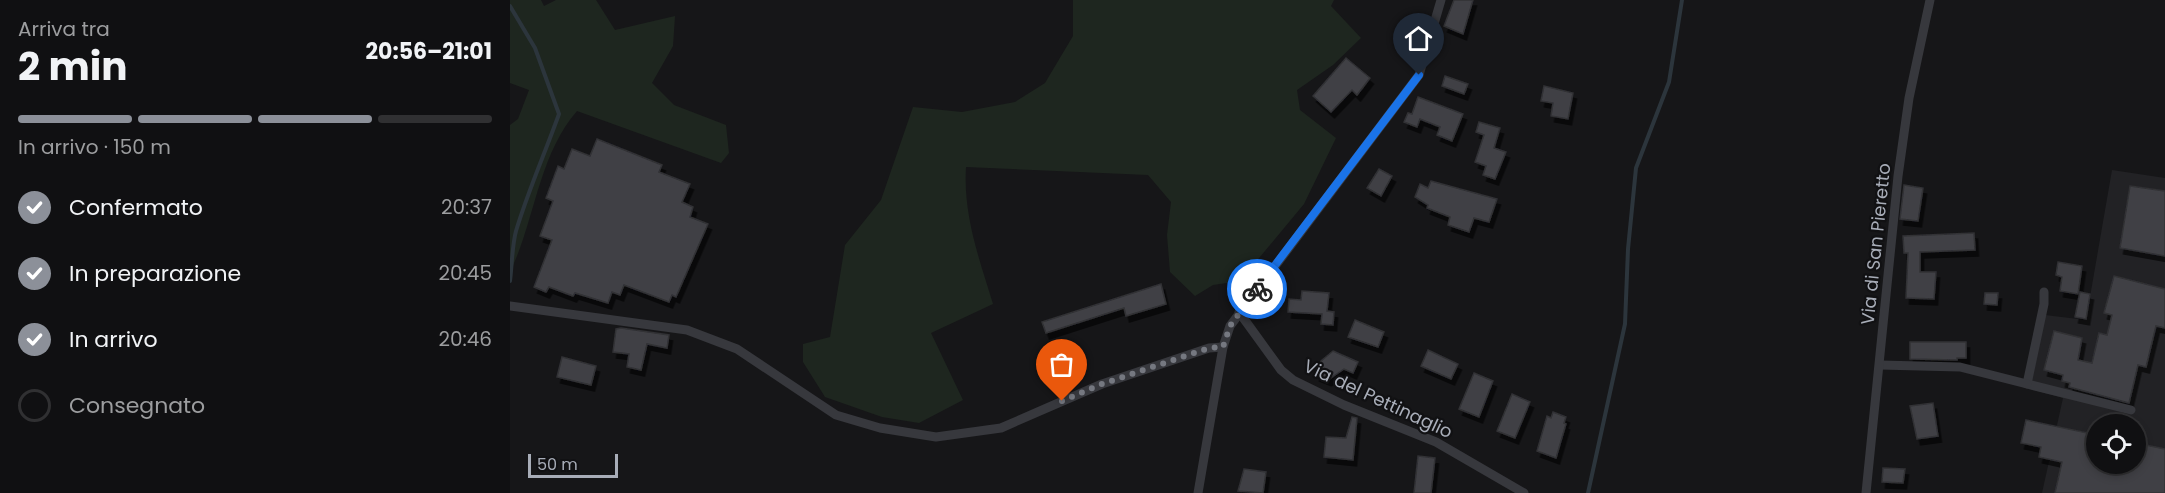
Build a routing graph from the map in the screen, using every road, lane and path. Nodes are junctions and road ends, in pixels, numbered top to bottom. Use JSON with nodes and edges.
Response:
{"nodes":[{"id":1,"x":1441,"y":0,"type":"edge"},
{"id":2,"x":1930,"y":0,"type":"edge"},
{"id":3,"x":2044,"y":292,"type":"dead end"},
{"id":4,"x":510,"y":306,"type":"edge"},
{"id":5,"x":1239,"y":312,"type":"junction"},
{"id":6,"x":1223,"y":347,"type":"junction"},
{"id":7,"x":1880,"y":365,"type":"junction"},
{"id":8,"x":2027,"y":384,"type":"junction"},
{"id":9,"x":2130,"y":410,"type":"dead end"},
{"id":10,"x":1198,"y":493,"type":"edge"},
{"id":11,"x":1524,"y":493,"type":"edge"},
{"id":12,"x":1866,"y":493,"type":"edge"}],
"edges":[{"from":1,"to":5,"type":"street"},
{"from":2,"to":7,"type":"street","name":"Via di San Pieretto"},
{"from":3,"to":8,"type":"street"},
{"from":4,"to":6,"type":"street"},
{"from":5,"to":6,"type":"street"},
{"from":5,"to":11,"type":"street","name":"Via del Pettinaglio"},
{"from":6,"to":10,"type":"street"},
{"from":7,"to":8,"type":"street"},
{"from":7,"to":12,"type":"street","name":"Via di San Pieretto"},
{"from":8,"to":9,"type":"street"}]}
